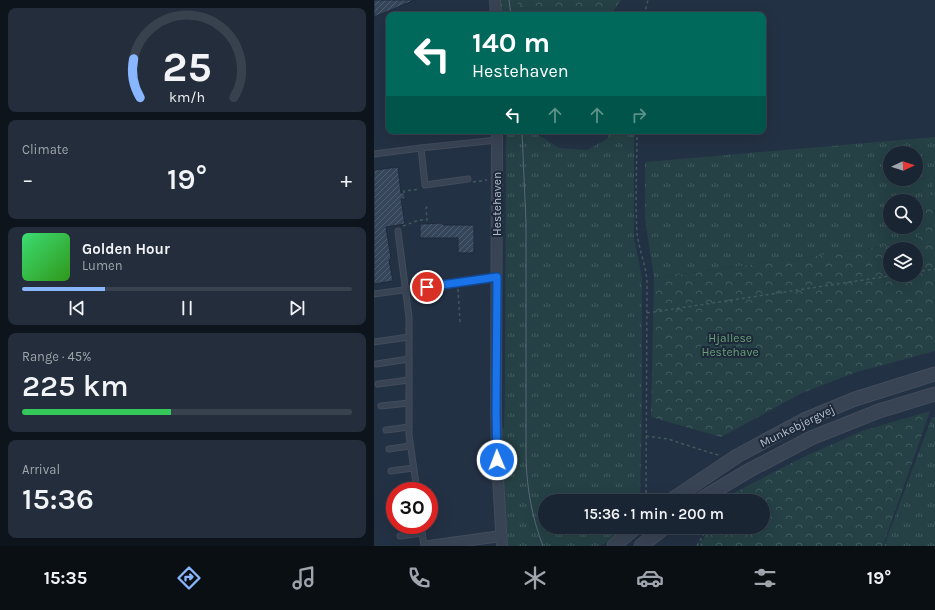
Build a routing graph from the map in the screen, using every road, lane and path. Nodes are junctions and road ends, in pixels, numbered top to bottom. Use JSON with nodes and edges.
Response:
{"nodes":[{"id":1,"x":495,"y":0,"type":"edge"},
{"id":2,"x":648,"y":0,"type":"edge"},
{"id":3,"x":496,"y":12,"type":"edge"},
{"id":4,"x":645,"y":12,"type":"edge"},
{"id":5,"x":637,"y":134,"type":"edge"},
{"id":6,"x":497,"y":135,"type":"edge"},
{"id":7,"x":421,"y":148,"type":"junction"},
{"id":8,"x":374,"y":154,"type":"edge"},
{"id":9,"x":468,"y":179,"type":"dead end"},
{"id":10,"x":428,"y":206,"type":"dead end"},
{"id":11,"x":398,"y":231,"type":"joint"},
{"id":12,"x":935,"y":269,"type":"edge"},
{"id":13,"x":923,"y":271,"type":"edge"},
{"id":14,"x":497,"y":277,"type":"junction"},
{"id":15,"x":883,"y":277,"type":"edge"},
{"id":16,"x":458,"y":283,"type":"junction"},
{"id":17,"x":406,"y":290,"type":"junction"},
{"id":18,"x":374,"y":294,"type":"edge"},
{"id":19,"x":647,"y":313,"type":"junction"},
{"id":20,"x":460,"y":322,"type":"dead end"},
{"id":21,"x":409,"y":337,"type":"junction"},
{"id":22,"x":374,"y":342,"type":"edge"},
{"id":23,"x":409,"y":359,"type":"junction"},
{"id":24,"x":376,"y":364,"type":"dead end"},
{"id":25,"x":935,"y":374,"type":"edge"},
{"id":26,"x":409,"y":380,"type":"junction"},
{"id":27,"x":378,"y":384,"type":"dead end"},
{"id":28,"x":935,"y":394,"type":"edge"},
{"id":29,"x":409,"y":403,"type":"junction"},
{"id":30,"x":381,"y":406,"type":"dead end"},
{"id":31,"x":409,"y":426,"type":"junction"},
{"id":32,"x":386,"y":430,"type":"dead end"},
{"id":33,"x":646,"y":436,"type":"junction"},
{"id":34,"x":410,"y":446,"type":"junction"},
{"id":35,"x":389,"y":449,"type":"dead end"},
{"id":36,"x":721,"y":455,"type":"dead end"},
{"id":37,"x":413,"y":468,"type":"junction"},
{"id":38,"x":391,"y":471,"type":"dead end"},
{"id":39,"x":415,"y":482,"type":"edge"},
{"id":40,"x":646,"y":494,"type":"edge"},
{"id":41,"x":680,"y":494,"type":"edge"},
{"id":42,"x":710,"y":494,"type":"edge"},
{"id":43,"x":415,"y":534,"type":"edge"},
{"id":44,"x":422,"y":534,"type":"edge"},
{"id":45,"x":628,"y":534,"type":"edge"},
{"id":46,"x":656,"y":534,"type":"edge"},
{"id":47,"x":704,"y":534,"type":"edge"},
{"id":48,"x":400,"y":536,"type":"dead end"},
{"id":49,"x":502,"y":541,"type":"edge"},
{"id":50,"x":424,"y":546,"type":"edge"},
{"id":51,"x":429,"y":546,"type":"edge"},
{"id":52,"x":614,"y":546,"type":"edge"},
{"id":53,"x":641,"y":546,"type":"edge"},
{"id":54,"x":697,"y":546,"type":"edge"}],
"edges":[{"from":1,"to":3,"type":"street"},
{"from":2,"to":4,"type":"path"},
{"from":5,"to":19,"type":"path"},
{"from":6,"to":7,"type":"lane"},
{"from":6,"to":14,"type":"street","name":"Hestehaven"},
{"from":7,"to":8,"type":"lane"},
{"from":7,"to":9,"type":"lane"},
{"from":10,"to":11,"type":"path"},
{"from":11,"to":17,"type":"lane"},
{"from":12,"to":13,"type":"path"},
{"from":14,"to":16,"type":"lane"},
{"from":14,"to":49,"type":"street","name":"Hestehaven"},
{"from":15,"to":19,"type":"path"},
{"from":16,"to":17,"type":"lane"},
{"from":16,"to":20,"type":"path"},
{"from":17,"to":18,"type":"lane"},
{"from":17,"to":21,"type":"lane"},
{"from":19,"to":33,"type":"path"},
{"from":21,"to":22,"type":"lane"},
{"from":21,"to":23,"type":"lane"},
{"from":23,"to":24,"type":"lane"},
{"from":23,"to":26,"type":"lane"},
{"from":25,"to":41,"type":"street","name":"Munkebjergvej"},
{"from":26,"to":27,"type":"lane"},
{"from":26,"to":29,"type":"lane"},
{"from":28,"to":42,"type":"street","name":"Munkebjergvej"},
{"from":29,"to":30,"type":"lane"},
{"from":29,"to":31,"type":"lane"},
{"from":31,"to":32,"type":"lane"},
{"from":31,"to":34,"type":"lane"},
{"from":33,"to":36,"type":"path"},
{"from":33,"to":40,"type":"path"},
{"from":34,"to":35,"type":"lane"},
{"from":34,"to":37,"type":"lane"},
{"from":37,"to":38,"type":"lane"},
{"from":37,"to":39,"type":"lane"},
{"from":43,"to":48,"type":"lane"},
{"from":44,"to":50,"type":"lane"},
{"from":45,"to":52,"type":"street"},
{"from":46,"to":53,"type":"street"},
{"from":47,"to":54,"type":"path"},
{"from":49,"to":51,"type":"street","name":"Hestehaven"}]}
